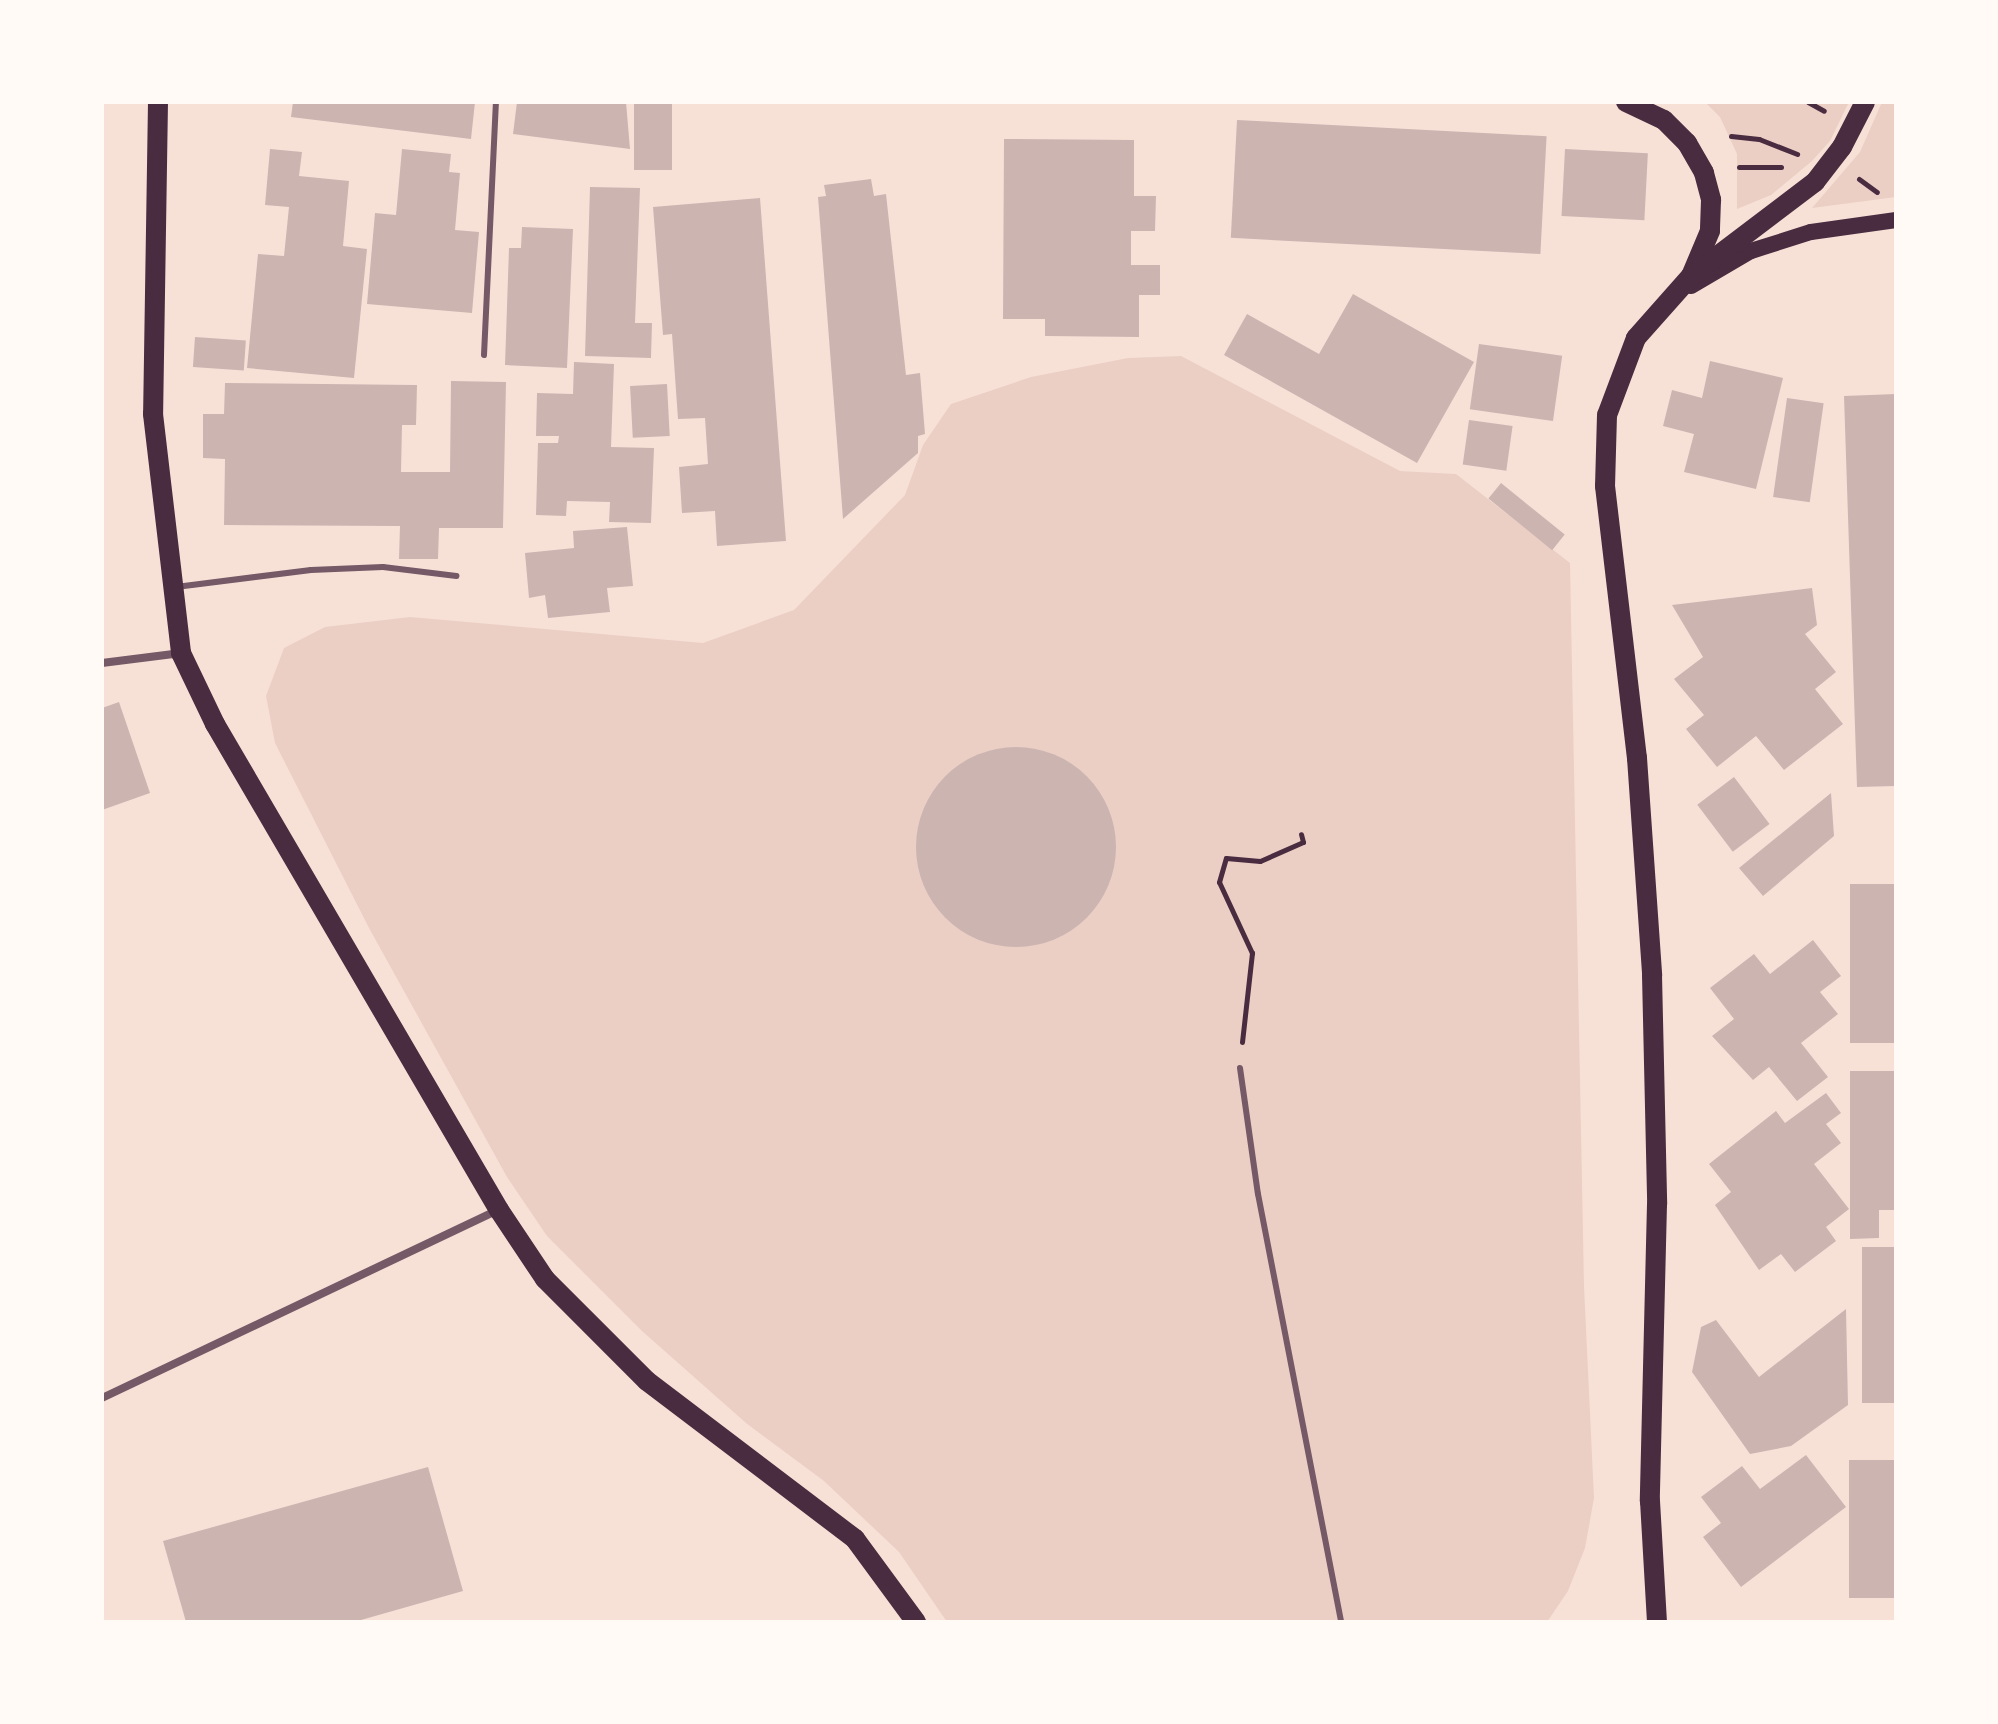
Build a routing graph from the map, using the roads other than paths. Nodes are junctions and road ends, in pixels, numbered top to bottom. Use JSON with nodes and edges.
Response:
{"nodes":[{"id":1,"x":151,"y":102,"type":"edge"},
{"id":2,"x":158,"y":102,"type":"edge"},
{"id":3,"x":496,"y":102,"type":"edge"},
{"id":4,"x":1626,"y":102,"type":"edge"},
{"id":5,"x":1865,"y":102,"type":"edge"},
{"id":6,"x":154,"y":129,"type":"junction"},
{"id":7,"x":1896,"y":220,"type":"edge"},
{"id":8,"x":1691,"y":276,"type":"junction"},
{"id":9,"x":1672,"y":298,"type":"junction"},
{"id":10,"x":484,"y":355,"type":"dead end"},
{"id":11,"x":456,"y":576,"type":"dead end"},
{"id":12,"x":173,"y":588,"type":"junction"},
{"id":13,"x":181,"y":653,"type":"junction"},
{"id":14,"x":102,"y":663,"type":"edge"},
{"id":15,"x":1240,"y":1068,"type":"road end"},
{"id":16,"x":499,"y":1210,"type":"junction"},
{"id":17,"x":102,"y":1398,"type":"edge"},
{"id":18,"x":916,"y":1622,"type":"edge"},
{"id":19,"x":1341,"y":1622,"type":"edge"},
{"id":20,"x":1657,"y":1622,"type":"edge"}],
"edges":[{"from":1,"to":6,"type":"main road"},
{"from":2,"to":6,"type":"main road"},
{"from":3,"to":10,"type":"lane"},
{"from":4,"to":8,"type":"main road"},
{"from":5,"to":8,"type":"main road"},
{"from":6,"to":12,"type":"main road"},
{"from":7,"to":9,"type":"main road"},
{"from":8,"to":9,"type":"main road"},
{"from":9,"to":20,"type":"main road"},
{"from":11,"to":12,"type":"lane"},
{"from":12,"to":13,"type":"main road"},
{"from":13,"to":14,"type":"street"},
{"from":13,"to":16,"type":"main road"},
{"from":15,"to":19,"type":"lane"},
{"from":16,"to":17,"type":"street"},
{"from":16,"to":18,"type":"main road"}]}
